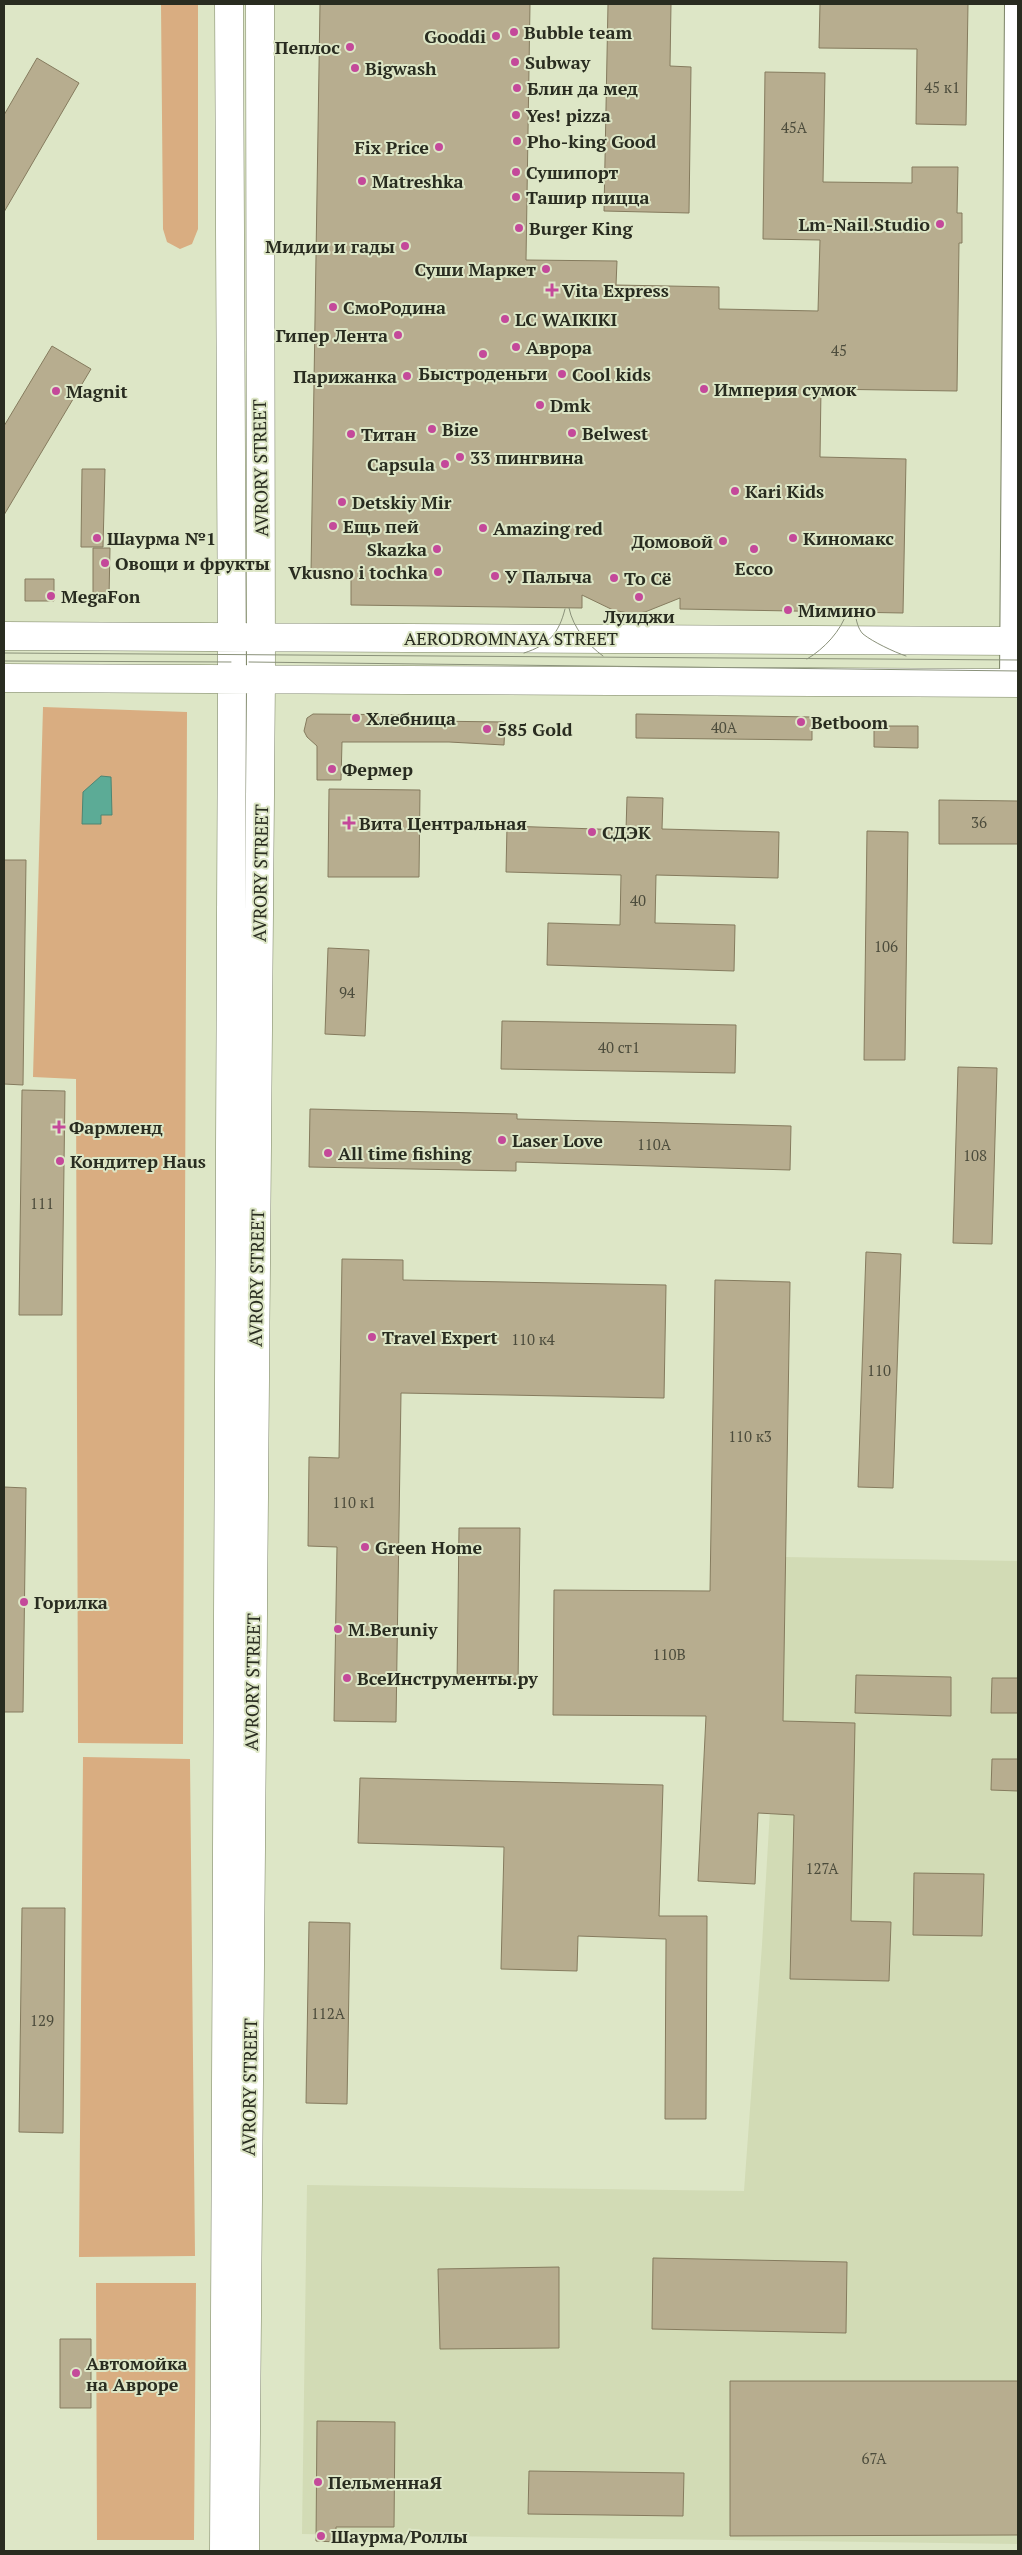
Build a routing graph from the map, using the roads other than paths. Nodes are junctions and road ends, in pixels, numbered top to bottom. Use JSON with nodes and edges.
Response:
{"nodes":[{"id":1,"x":229,"y":4,"type":"edge"},
{"id":2,"x":260,"y":4,"type":"edge"},
{"id":3,"x":1016,"y":4,"type":"edge"},
{"id":4,"x":4,"y":636,"type":"edge"},
{"id":5,"x":231,"y":637,"type":"junction"},
{"id":6,"x":261,"y":637,"type":"junction"},
{"id":7,"x":1015,"y":641,"type":"edge"},
{"id":8,"x":4,"y":678,"type":"edge"},
{"id":9,"x":232,"y":679,"type":"junction"},
{"id":10,"x":261,"y":679,"type":"junction"},
{"id":11,"x":1015,"y":683,"type":"edge"},
{"id":12,"x":224,"y":2551,"type":"edge"},
{"id":13,"x":244,"y":2551,"type":"edge"}],
"edges":[{"from":1,"to":5,"type":"main road","name":"AVRORY STREET"},
{"from":2,"to":6,"type":"main road","name":"AVRORY STREET"},
{"from":3,"to":7,"type":"street"},
{"from":4,"to":5,"type":"main road","name":"AERODROMNAYA STREET"},
{"from":5,"to":6,"type":"main road","name":"AERODROMNAYA STREET"},
{"from":5,"to":9,"type":"main road","name":"AVRORY STREET"},
{"from":6,"to":7,"type":"main road","name":"AERODROMNAYA STREET"},
{"from":6,"to":10,"type":"main road","name":"AVRORY STREET"},
{"from":7,"to":11,"type":"street"},
{"from":8,"to":9,"type":"main road"},
{"from":9,"to":10,"type":"main road"},
{"from":9,"to":12,"type":"main road","name":"AVRORY STREET"},
{"from":10,"to":11,"type":"main road"},
{"from":10,"to":13,"type":"main road","name":"AVRORY STREET"}]}
